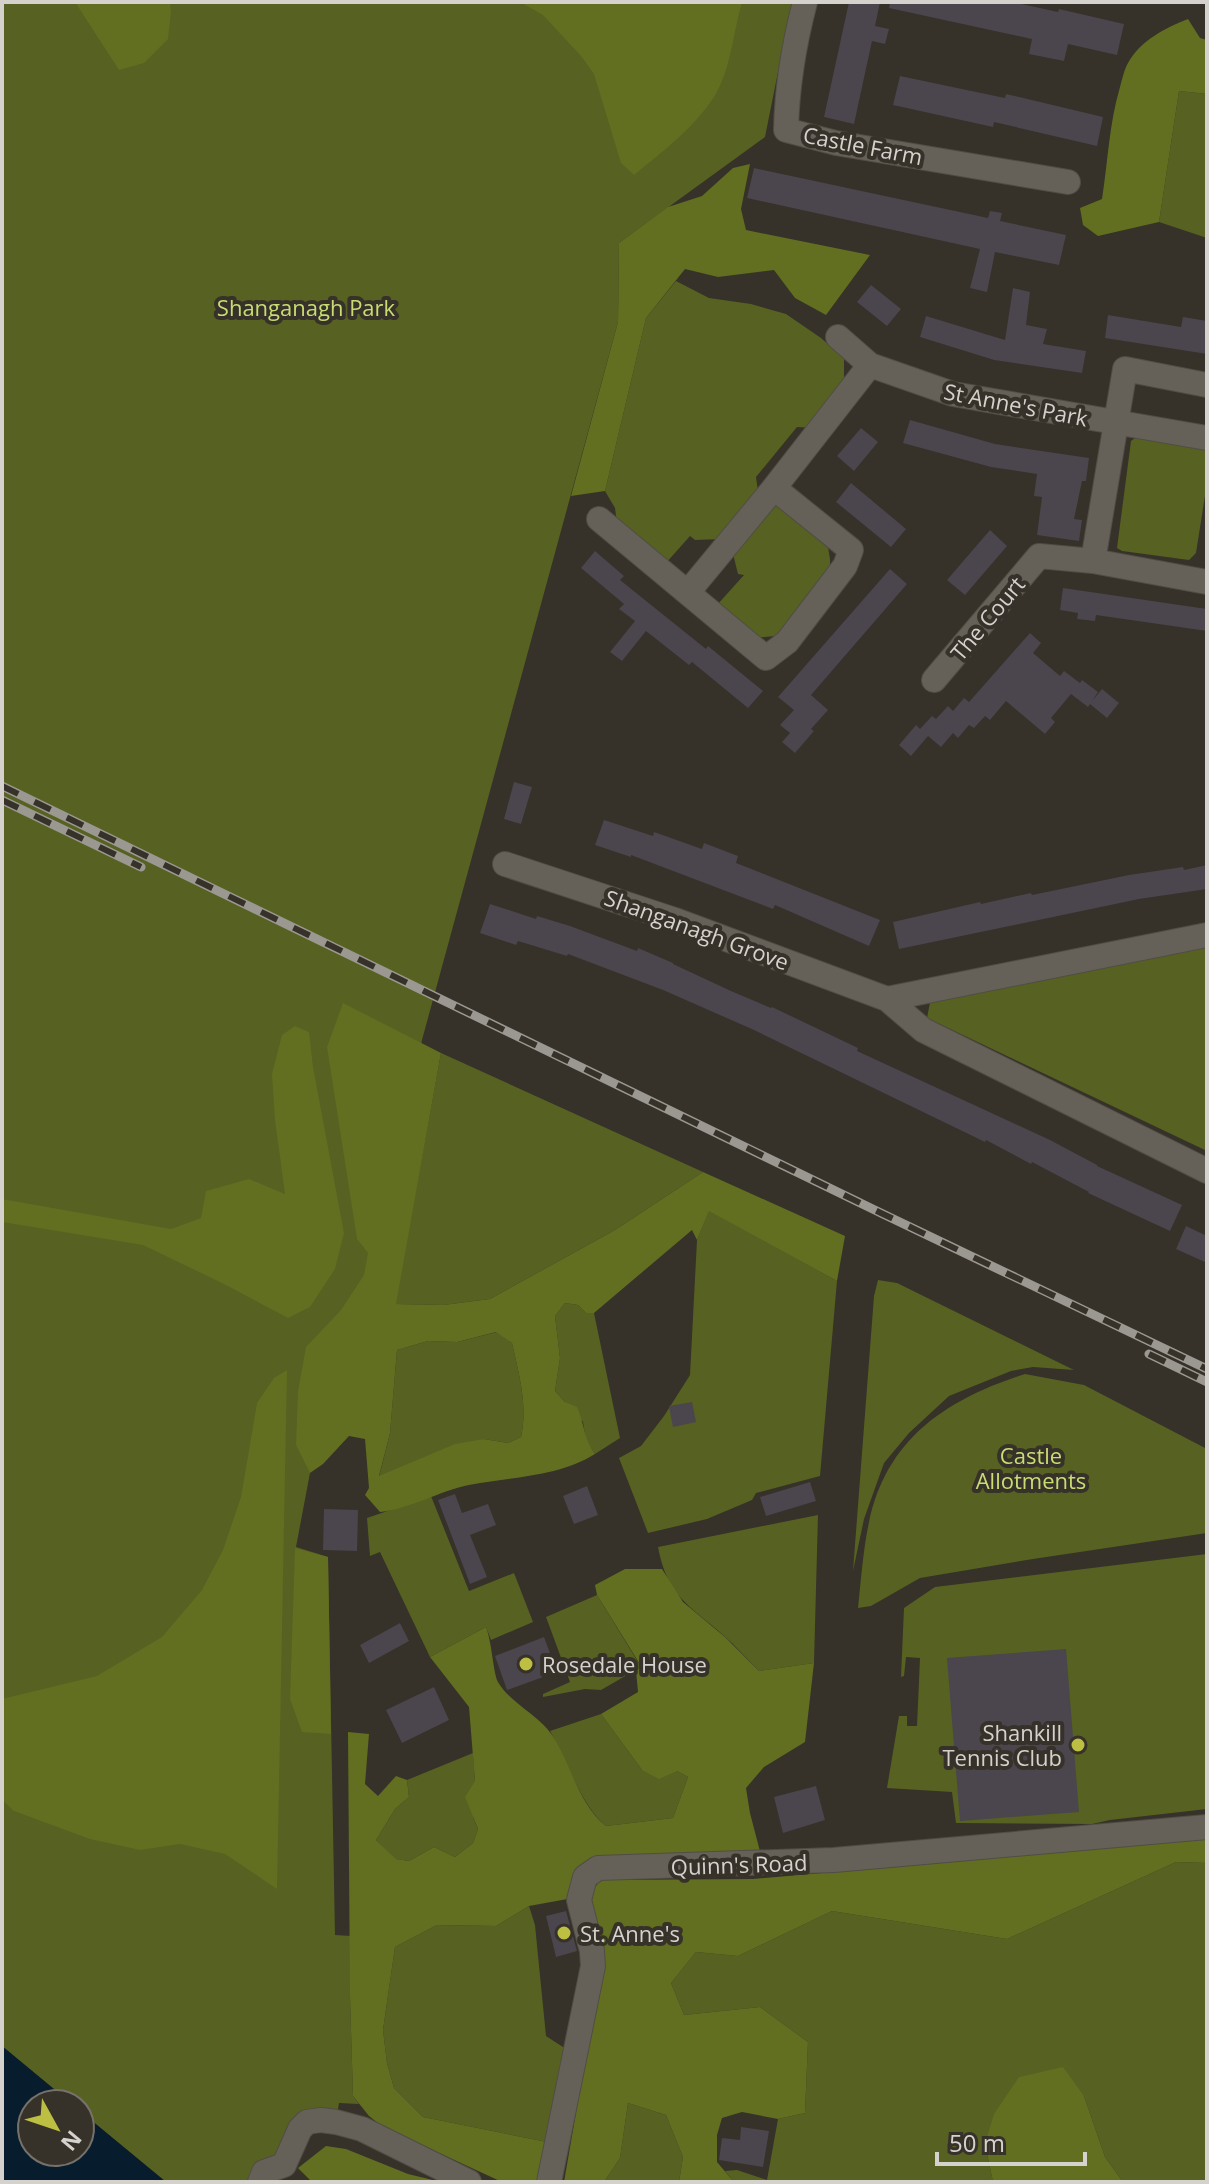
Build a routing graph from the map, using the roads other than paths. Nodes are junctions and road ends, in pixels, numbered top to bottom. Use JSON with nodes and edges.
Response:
{"nodes":[{"id":1,"x":805,"y":2,"type":"edge"},
{"id":2,"x":1068,"y":182,"type":"dead end"},
{"id":3,"x":838,"y":337,"type":"dead end"},
{"id":4,"x":870,"y":365,"type":"junction"},
{"id":5,"x":1207,"y":385,"type":"edge"},
{"id":6,"x":1117,"y":424,"type":"junction"},
{"id":7,"x":1207,"y":438,"type":"edge"},
{"id":8,"x":774,"y":488,"type":"junction"},
{"id":9,"x":599,"y":519,"type":"dead end"},
{"id":10,"x":1093,"y":561,"type":"junction"},
{"id":11,"x":1207,"y":582,"type":"edge"},
{"id":12,"x":688,"y":592,"type":"junction"},
{"id":13,"x":934,"y":680,"type":"dead end"},
{"id":14,"x":505,"y":864,"type":"dead end"},
{"id":15,"x":1207,"y":935,"type":"edge"},
{"id":16,"x":887,"y":999,"type":"junction"},
{"id":17,"x":1207,"y":1171,"type":"edge"},
{"id":18,"x":1207,"y":1827,"type":"edge"},
{"id":19,"x":260,"y":2182,"type":"edge"},
{"id":20,"x":469,"y":2182,"type":"edge"},
{"id":21,"x":549,"y":2182,"type":"edge"}],
"edges":[{"from":1,"to":2,"type":"street","name":"Castle Farm"},
{"from":3,"to":4,"type":"street","name":"St Anne's Park"},
{"from":4,"to":6,"type":"street","name":"St Anne's Park"},
{"from":4,"to":8,"type":"street"},
{"from":5,"to":6,"type":"street","name":"St Anne's Park"},
{"from":6,"to":7,"type":"street","name":"St Anne's Park"},
{"from":6,"to":10,"type":"street","name":"St Anne's Park"},
{"from":8,"to":12,"type":"street"},
{"from":8,"to":12,"type":"street"},
{"from":9,"to":12,"type":"street"},
{"from":10,"to":11,"type":"street"},
{"from":10,"to":13,"type":"street","name":"The Court"},
{"from":14,"to":16,"type":"street","name":"Shanganagh Grove"},
{"from":15,"to":16,"type":"street"},
{"from":16,"to":17,"type":"street","name":"Shanganagh Grove"},
{"from":18,"to":21,"type":"street","name":"Quinn's Road"},
{"from":19,"to":20,"type":"street"}]}
